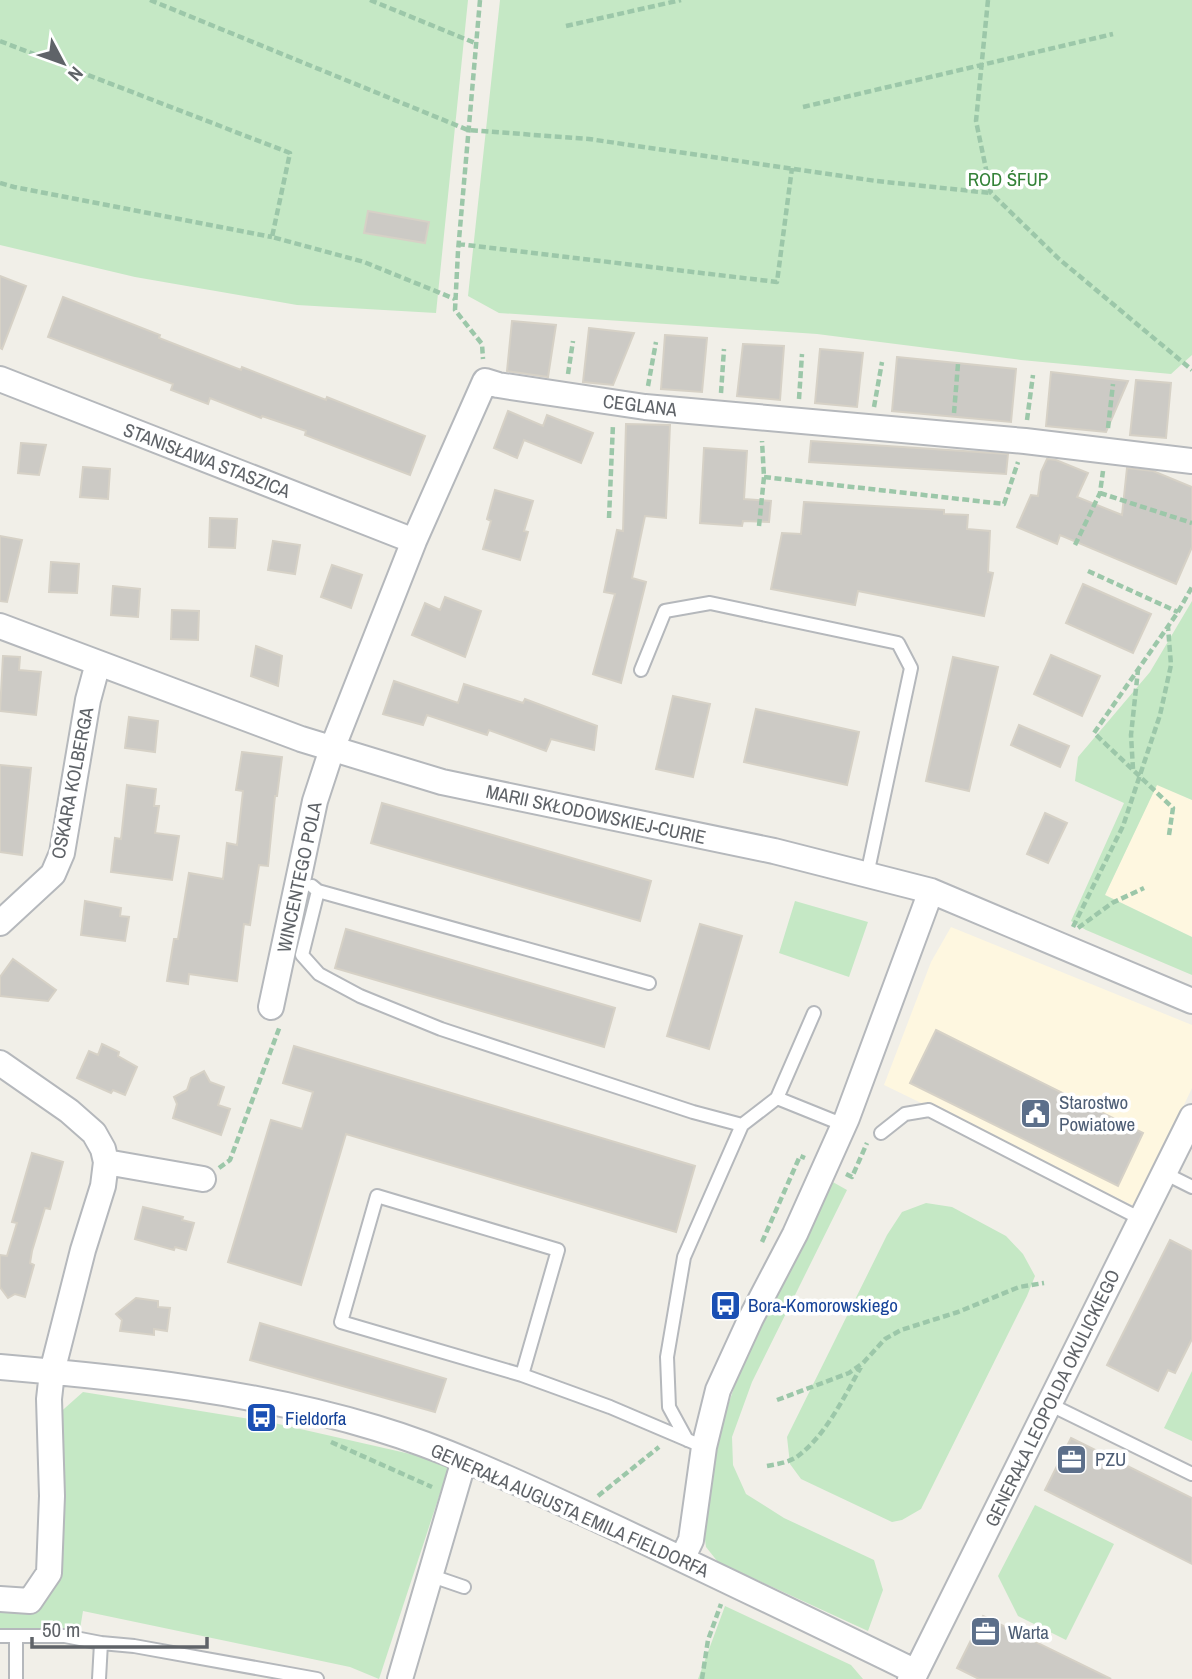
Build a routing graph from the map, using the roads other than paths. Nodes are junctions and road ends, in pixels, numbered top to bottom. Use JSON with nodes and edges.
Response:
{"nodes":[{"id":1,"x":0,"y":379,"type":"edge"},
{"id":2,"x":1192,"y":461,"type":"edge"},
{"id":3,"x":414,"y":541,"type":"junction"},
{"id":4,"x":0,"y":626,"type":"edge"},
{"id":5,"x":98,"y":663,"type":"junction"},
{"id":6,"x":641,"y":670,"type":"dead end"},
{"id":7,"x":332,"y":749,"type":"junction"},
{"id":8,"x":300,"y":873,"type":"junction"},
{"id":9,"x":867,"y":875,"type":"junction"},
{"id":10,"x":318,"y":891,"type":"junction"},
{"id":11,"x":931,"y":891,"type":"junction"},
{"id":12,"x":0,"y":923,"type":"edge"},
{"id":13,"x":649,"y":983,"type":"dead end"},
{"id":14,"x":1192,"y":1001,"type":"edge"},
{"id":15,"x":814,"y":1013,"type":"dead end"},
{"id":16,"x":276,"y":1016,"type":"road end"},
{"id":17,"x":0,"y":1063,"type":"edge"},
{"id":18,"x":777,"y":1098,"type":"junction"},
{"id":19,"x":1192,"y":1117,"type":"edge"},
{"id":20,"x":742,"y":1125,"type":"junction"},
{"id":21,"x":844,"y":1125,"type":"junction"},
{"id":22,"x":881,"y":1133,"type":"dead end"},
{"id":23,"x":106,"y":1161,"type":"junction"},
{"id":24,"x":1164,"y":1173,"type":"junction"},
{"id":25,"x":203,"y":1179,"type":"road end"},
{"id":26,"x":1192,"y":1187,"type":"edge"},
{"id":27,"x":1141,"y":1219,"type":"junction"},
{"id":28,"x":0,"y":1367,"type":"edge"},
{"id":29,"x":51,"y":1371,"type":"junction"},
{"id":30,"x":522,"y":1375,"type":"junction"},
{"id":31,"x":1049,"y":1404,"type":"junction"},
{"id":32,"x":696,"y":1443,"type":"junction"},
{"id":33,"x":464,"y":1460,"type":"junction"},
{"id":34,"x":1192,"y":1474,"type":"edge"},
{"id":35,"x":682,"y":1559,"type":"junction"},
{"id":36,"x":429,"y":1575,"type":"junction"},
{"id":37,"x":464,"y":1587,"type":"dead end"},
{"id":38,"x":0,"y":1599,"type":"edge"},
{"id":39,"x":0,"y":1636,"type":"edge"},
{"id":40,"x":16,"y":1636,"type":"junction"},
{"id":41,"x":102,"y":1643,"type":"junction"},
{"id":42,"x":918,"y":1676,"type":"edge"},
{"id":43,"x":16,"y":1679,"type":"edge"},
{"id":44,"x":99,"y":1679,"type":"edge"},
{"id":45,"x":317,"y":1679,"type":"edge"},
{"id":46,"x":400,"y":1679,"type":"edge"}],
"edges":[{"from":1,"to":3,"type":"street","name":"STANISŁAWA STASZICA"},
{"from":2,"to":3,"type":"street","name":"CEGLANA"},
{"from":3,"to":7,"type":"street"},
{"from":4,"to":5,"type":"street","name":"MARII SKŁODOWSKIEJ-CURIE"},
{"from":5,"to":7,"type":"street","name":"MARII SKŁODOWSKIEJ-CURIE"},
{"from":5,"to":12,"type":"street","name":"OSKARA KOLBERGA"},
{"from":6,"to":9,"type":"lane"},
{"from":7,"to":8,"type":"street","name":"WINCENTEGO POLA"},
{"from":7,"to":9,"type":"street","name":"MARII SKŁODOWSKIEJ-CURIE"},
{"from":8,"to":10,"type":"lane"},
{"from":8,"to":16,"type":"street","name":"WINCENTEGO POLA"},
{"from":9,"to":11,"type":"street","name":"MARII SKŁODOWSKIEJ-CURIE"},
{"from":10,"to":13,"type":"lane"},
{"from":10,"to":20,"type":"lane"},
{"from":11,"to":14,"type":"street","name":"MARII SKŁODOWSKIEJ-CURIE"},
{"from":11,"to":21,"type":"street"},
{"from":15,"to":18,"type":"lane"},
{"from":17,"to":23,"type":"street"},
{"from":18,"to":20,"type":"lane"},
{"from":18,"to":21,"type":"lane"},
{"from":19,"to":24,"type":"street","name":"GENERAŁA LEOPOLDA OKULICKIEGO"},
{"from":20,"to":32,"type":"lane"},
{"from":21,"to":32,"type":"street"},
{"from":22,"to":27,"type":"lane"},
{"from":23,"to":25,"type":"street"},
{"from":23,"to":29,"type":"street"},
{"from":24,"to":26,"type":"lane"},
{"from":24,"to":27,"type":"street","name":"GENERAŁA LEOPOLDA OKULICKIEGO"},
{"from":27,"to":31,"type":"street","name":"GENERAŁA LEOPOLDA OKULICKIEGO"},
{"from":28,"to":29,"type":"street","name":"GENERAŁA AUGUSTA EMILA FIELDORFA"},
{"from":29,"to":33,"type":"street","name":"GENERAŁA AUGUSTA EMILA FIELDORFA"},
{"from":29,"to":38,"type":"street"},
{"from":30,"to":30,"type":"lane"},
{"from":30,"to":32,"type":"lane"},
{"from":31,"to":34,"type":"lane"},
{"from":31,"to":42,"type":"street","name":"GENERAŁA LEOPOLDA OKULICKIEGO"},
{"from":32,"to":35,"type":"street"},
{"from":33,"to":35,"type":"street","name":"GENERAŁA AUGUSTA EMILA FIELDORFA"},
{"from":33,"to":36,"type":"street"},
{"from":35,"to":42,"type":"street","name":"GENERAŁA AUGUSTA EMILA FIELDORFA"},
{"from":36,"to":37,"type":"lane"},
{"from":36,"to":46,"type":"street"},
{"from":39,"to":40,"type":"lane"},
{"from":40,"to":41,"type":"lane"},
{"from":40,"to":43,"type":"lane"},
{"from":41,"to":44,"type":"lane"},
{"from":41,"to":45,"type":"lane"}]}
